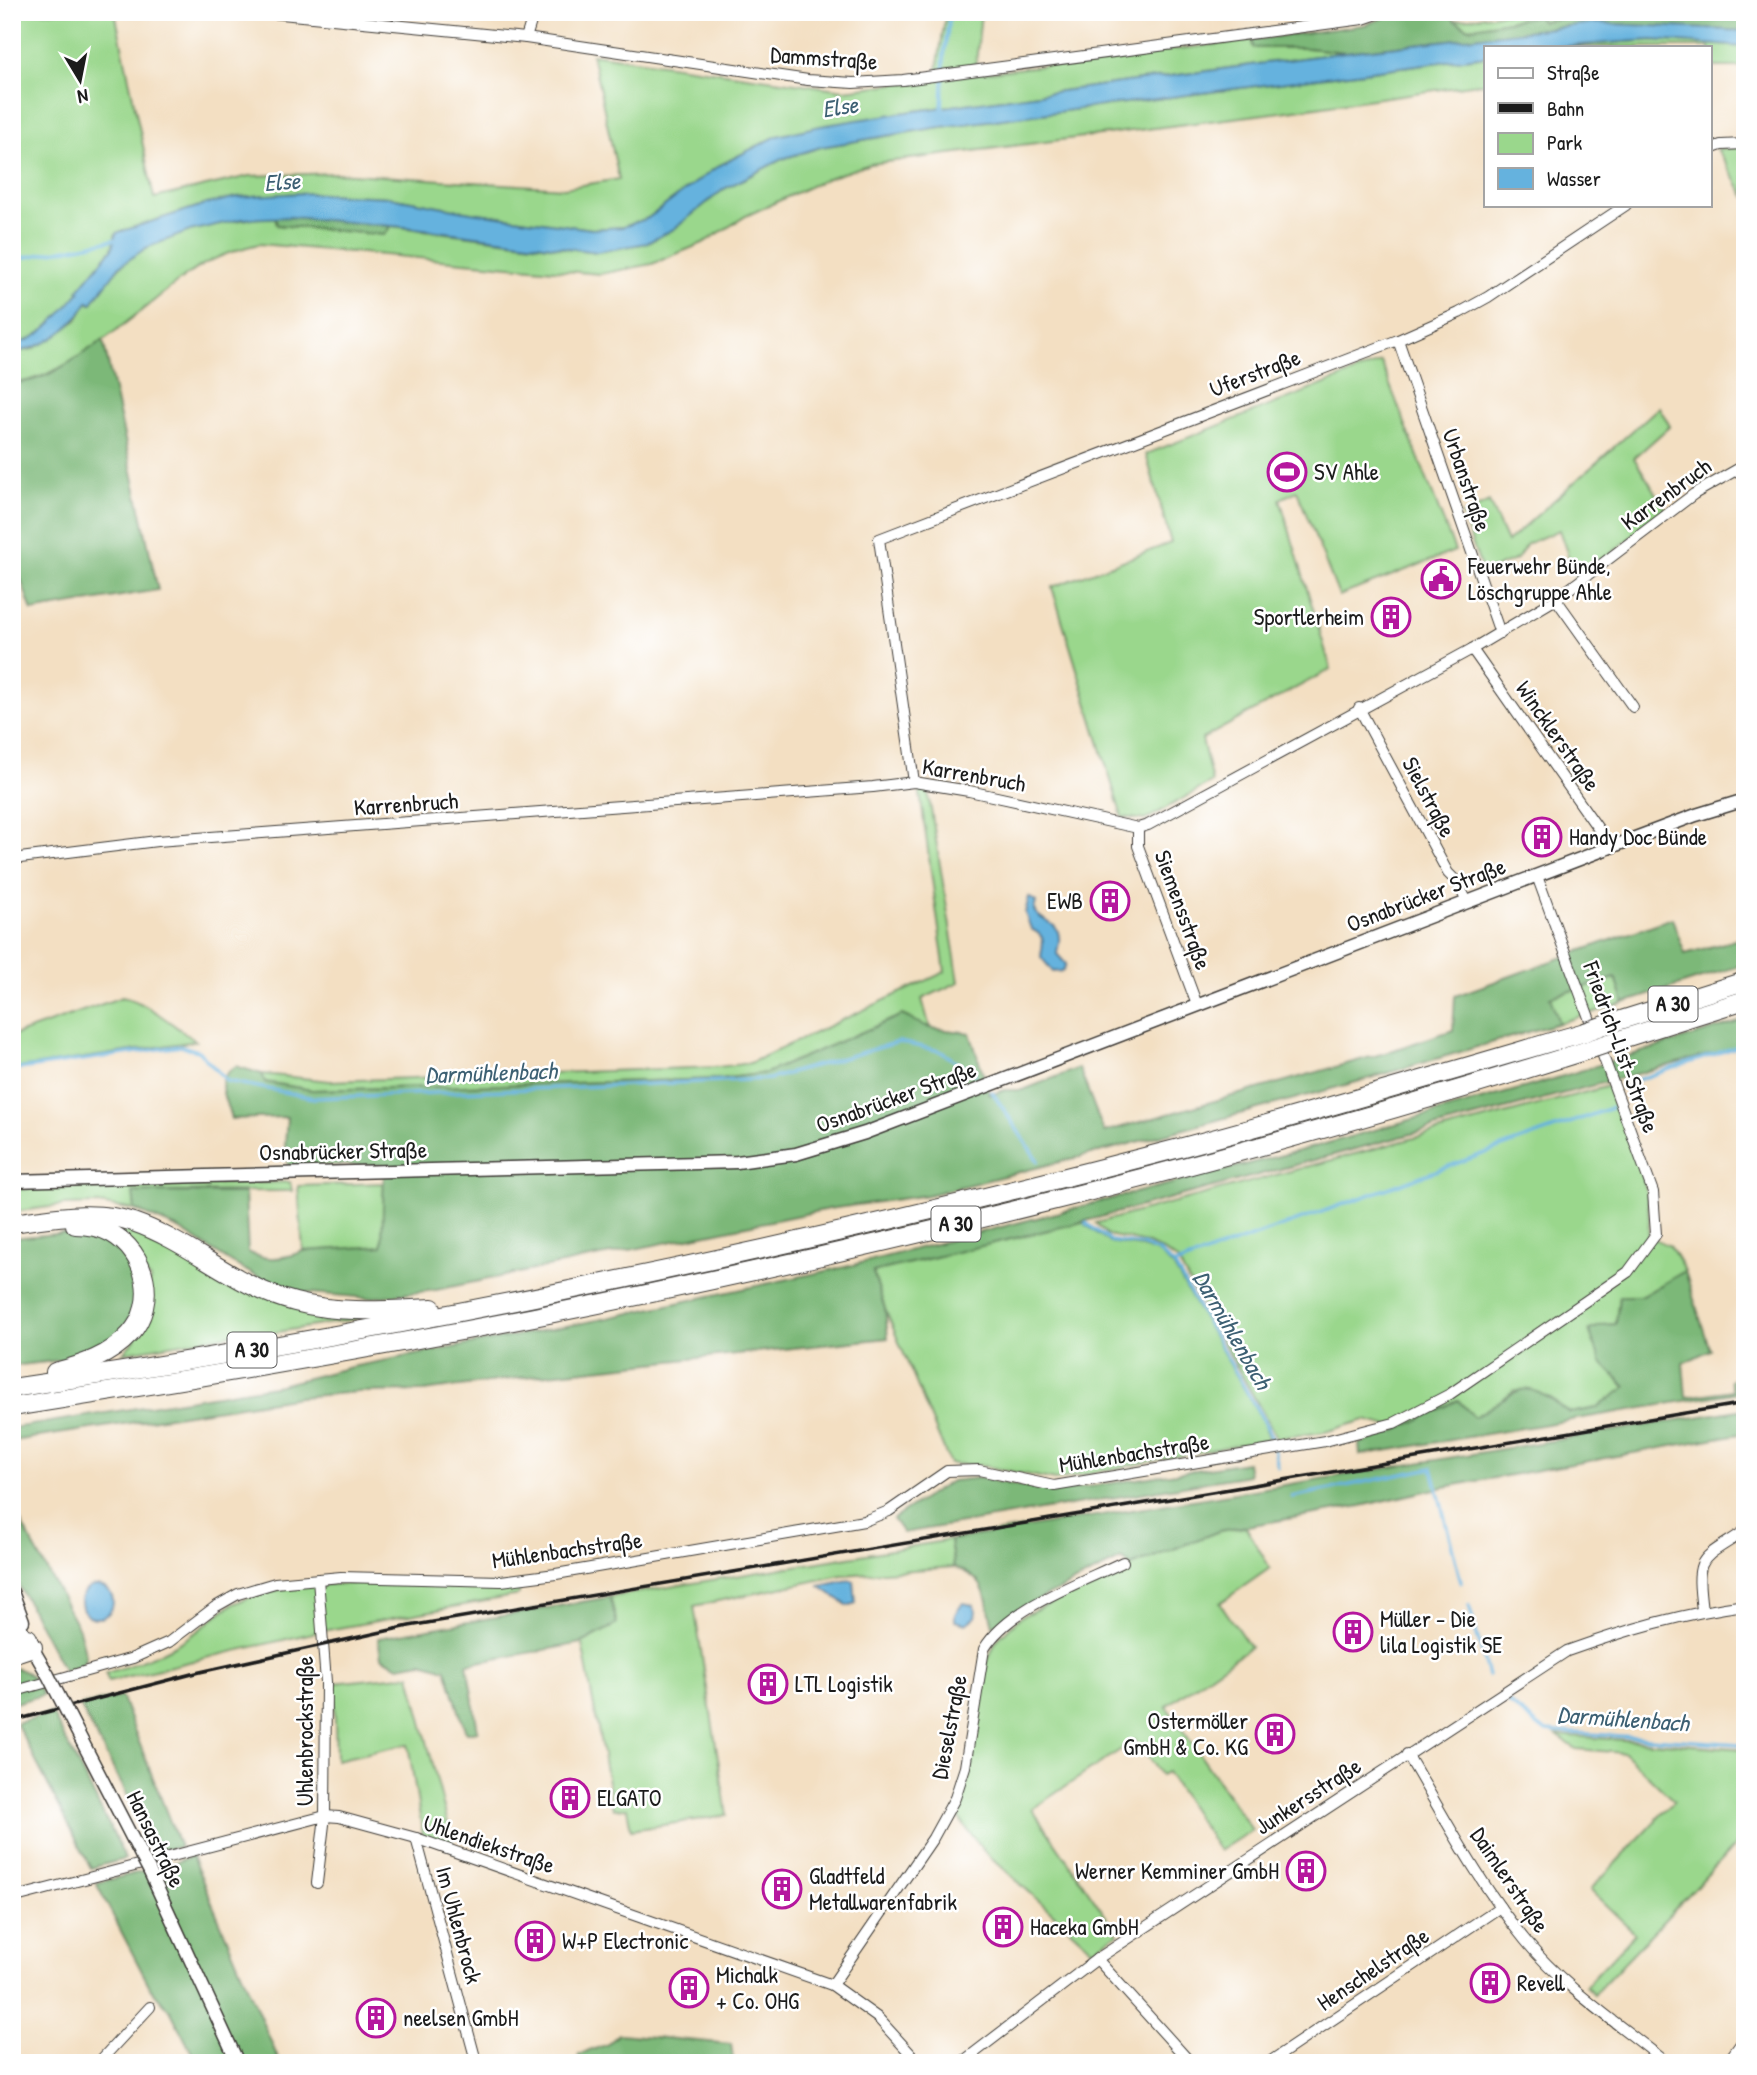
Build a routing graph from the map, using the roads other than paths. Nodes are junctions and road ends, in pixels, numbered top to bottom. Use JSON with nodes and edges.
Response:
{"nodes":[{"id":1,"x":261,"y":12,"type":"edge"},
{"id":2,"x":534,"y":12,"type":"edge"},
{"id":3,"x":1382,"y":12,"type":"edge"},
{"id":4,"x":526,"y":38,"type":"junction"},
{"id":5,"x":1745,"y":144,"type":"edge"},
{"id":6,"x":1712,"y":148,"type":"edge"},
{"id":7,"x":1624,"y":206,"type":"edge"},
{"id":8,"x":1398,"y":340,"type":"junction"},
{"id":9,"x":1745,"y":465,"type":"edge"},
{"id":10,"x":1556,"y":599,"type":"junction"},
{"id":11,"x":1500,"y":633,"type":"junction"},
{"id":12,"x":1472,"y":649,"type":"junction"},
{"id":13,"x":1633,"y":706,"type":"dead end"},
{"id":14,"x":1359,"y":708,"type":"junction"},
{"id":15,"x":914,"y":782,"type":"junction"},
{"id":16,"x":1745,"y":800,"type":"edge"},
{"id":17,"x":1138,"y":828,"type":"junction"},
{"id":18,"x":1611,"y":847,"type":"junction"},
{"id":19,"x":12,"y":859,"type":"edge"},
{"id":20,"x":1537,"y":876,"type":"junction"},
{"id":21,"x":1466,"y":902,"type":"junction"},
{"id":22,"x":1745,"y":981,"type":"edge"},
{"id":23,"x":1745,"y":1000,"type":"edge"},
{"id":24,"x":1197,"y":1005,"type":"junction"},
{"id":25,"x":1597,"y":1037,"type":"junction"},
{"id":26,"x":12,"y":1181,"type":"edge"},
{"id":27,"x":12,"y":1223,"type":"edge"},
{"id":28,"x":12,"y":1231,"type":"edge"},
{"id":29,"x":1656,"y":1234,"type":"joint"},
{"id":30,"x":491,"y":1306,"type":"junction"},
{"id":31,"x":12,"y":1386,"type":"edge"},
{"id":32,"x":12,"y":1407,"type":"edge"},
{"id":33,"x":1745,"y":1531,"type":"edge"},
{"id":34,"x":1123,"y":1562,"type":"dead end"},
{"id":35,"x":318,"y":1579,"type":"junction"},
{"id":36,"x":12,"y":1592,"type":"edge"},
{"id":37,"x":1745,"y":1605,"type":"edge"},
{"id":38,"x":1702,"y":1611,"type":"junction"},
{"id":39,"x":12,"y":1613,"type":"edge"},
{"id":40,"x":24,"y":1640,"type":"edge"},
{"id":41,"x":12,"y":1654,"type":"edge"},
{"id":42,"x":12,"y":1692,"type":"edge"},
{"id":43,"x":1407,"y":1754,"type":"junction"},
{"id":44,"x":325,"y":1816,"type":"junction"},
{"id":45,"x":416,"y":1838,"type":"junction"},
{"id":46,"x":317,"y":1883,"type":"dead end"},
{"id":47,"x":12,"y":1898,"type":"edge"},
{"id":48,"x":1500,"y":1907,"type":"junction"},
{"id":49,"x":1097,"y":1959,"type":"junction"},
{"id":50,"x":832,"y":1984,"type":"junction"},
{"id":51,"x":150,"y":2007,"type":"dead end"},
{"id":52,"x":1745,"y":2038,"type":"edge"},
{"id":53,"x":476,"y":2062,"type":"edge"},
{"id":54,"x":98,"y":2063,"type":"edge"},
{"id":55,"x":238,"y":2063,"type":"edge"},
{"id":56,"x":919,"y":2063,"type":"edge"},
{"id":57,"x":961,"y":2063,"type":"edge"},
{"id":58,"x":1191,"y":2063,"type":"edge"},
{"id":59,"x":1268,"y":2063,"type":"edge"},
{"id":60,"x":1667,"y":2063,"type":"edge"},
{"id":61,"x":1727,"y":2063,"type":"edge"}],
"edges":[{"from":1,"to":4,"type":"street","name":"Dammstraße"},
{"from":2,"to":4,"type":"street"},
{"from":3,"to":4,"type":"street","name":"Dammstraße"},
{"from":5,"to":6,"type":"street"},
{"from":7,"to":8,"type":"street","name":"Uferstraße"},
{"from":8,"to":11,"type":"street","name":"Urbanstraße"},
{"from":8,"to":15,"type":"street","name":"Uferstraße"},
{"from":9,"to":10,"type":"street","name":"Karrenbruch"},
{"from":10,"to":11,"type":"street","name":"Karrenbruch"},
{"from":10,"to":13,"type":"street"},
{"from":11,"to":12,"type":"street","name":"Karrenbruch"},
{"from":12,"to":14,"type":"street","name":"Karrenbruch"},
{"from":12,"to":18,"type":"street","name":"Wincklerstraße"},
{"from":14,"to":17,"type":"street","name":"Karrenbruch"},
{"from":14,"to":21,"type":"street","name":"Sielstraße"},
{"from":15,"to":17,"type":"street","name":"Karrenbruch"},
{"from":15,"to":19,"type":"street","name":"Karrenbruch"},
{"from":16,"to":18,"type":"main road","name":"Osnabrücker Straße"},
{"from":17,"to":24,"type":"street","name":"Siemensstraße"},
{"from":18,"to":20,"type":"main road","name":"Osnabrücker Straße"},
{"from":20,"to":21,"type":"main road","name":"Osnabrücker Straße"},
{"from":20,"to":29,"type":"street","name":"Friedrich-List-Straße"},
{"from":21,"to":24,"type":"main road","name":"Osnabrücker Straße"},
{"from":22,"to":25,"type":"highway","number":"A 30"},
{"from":23,"to":25,"type":"highway","number":"A 30"},
{"from":24,"to":26,"type":"main road","name":"Osnabrücker Straße"},
{"from":25,"to":30,"type":"highway","number":"A 30"},
{"from":25,"to":32,"type":"highway","number":"A 30"},
{"from":27,"to":30,"type":"highway"},
{"from":28,"to":31,"type":"highway"},
{"from":29,"to":35,"type":"street","name":"Mühlenbachstraße"},
{"from":30,"to":31,"type":"highway","number":"A 30"},
{"from":33,"to":38,"type":"street"},
{"from":34,"to":50,"type":"street","name":"Dieselstraße"},
{"from":35,"to":42,"type":"street","name":"Mühlenbachstraße"},
{"from":35,"to":44,"type":"street","name":"Uhlenbrockstraße"},
{"from":36,"to":40,"type":"main road","name":"Hansastraße"},
{"from":37,"to":38,"type":"street","name":"Junkersstraße"},
{"from":38,"to":43,"type":"street","name":"Junkersstraße"},
{"from":39,"to":40,"type":"main road","name":"Hansastraße"},
{"from":40,"to":41,"type":"highway"},
{"from":40,"to":55,"type":"main road","name":"Hansastraße","bridge":true},
{"from":43,"to":48,"type":"street","name":"Daimlerstraße"},
{"from":43,"to":49,"type":"street","name":"Junkersstraße"},
{"from":44,"to":45,"type":"street","name":"Uhlendiekstraße"},
{"from":44,"to":46,"type":"street","name":"Uhlenbrockstraße"},
{"from":44,"to":47,"type":"street","name":"Uhlendiekstraße"},
{"from":45,"to":50,"type":"street","name":"Uhlendiekstraße"},
{"from":45,"to":53,"type":"street","name":"Im Uhlenbrock"},
{"from":48,"to":59,"type":"street","name":"Henschelstraße"},
{"from":48,"to":60,"type":"street","name":"Daimlerstraße"},
{"from":49,"to":57,"type":"street","name":"Junkersstraße"},
{"from":49,"to":58,"type":"street"},
{"from":50,"to":56,"type":"street","name":"Uhlendiekstraße"},
{"from":51,"to":54,"type":"street"},
{"from":52,"to":61,"type":"street"}]}
